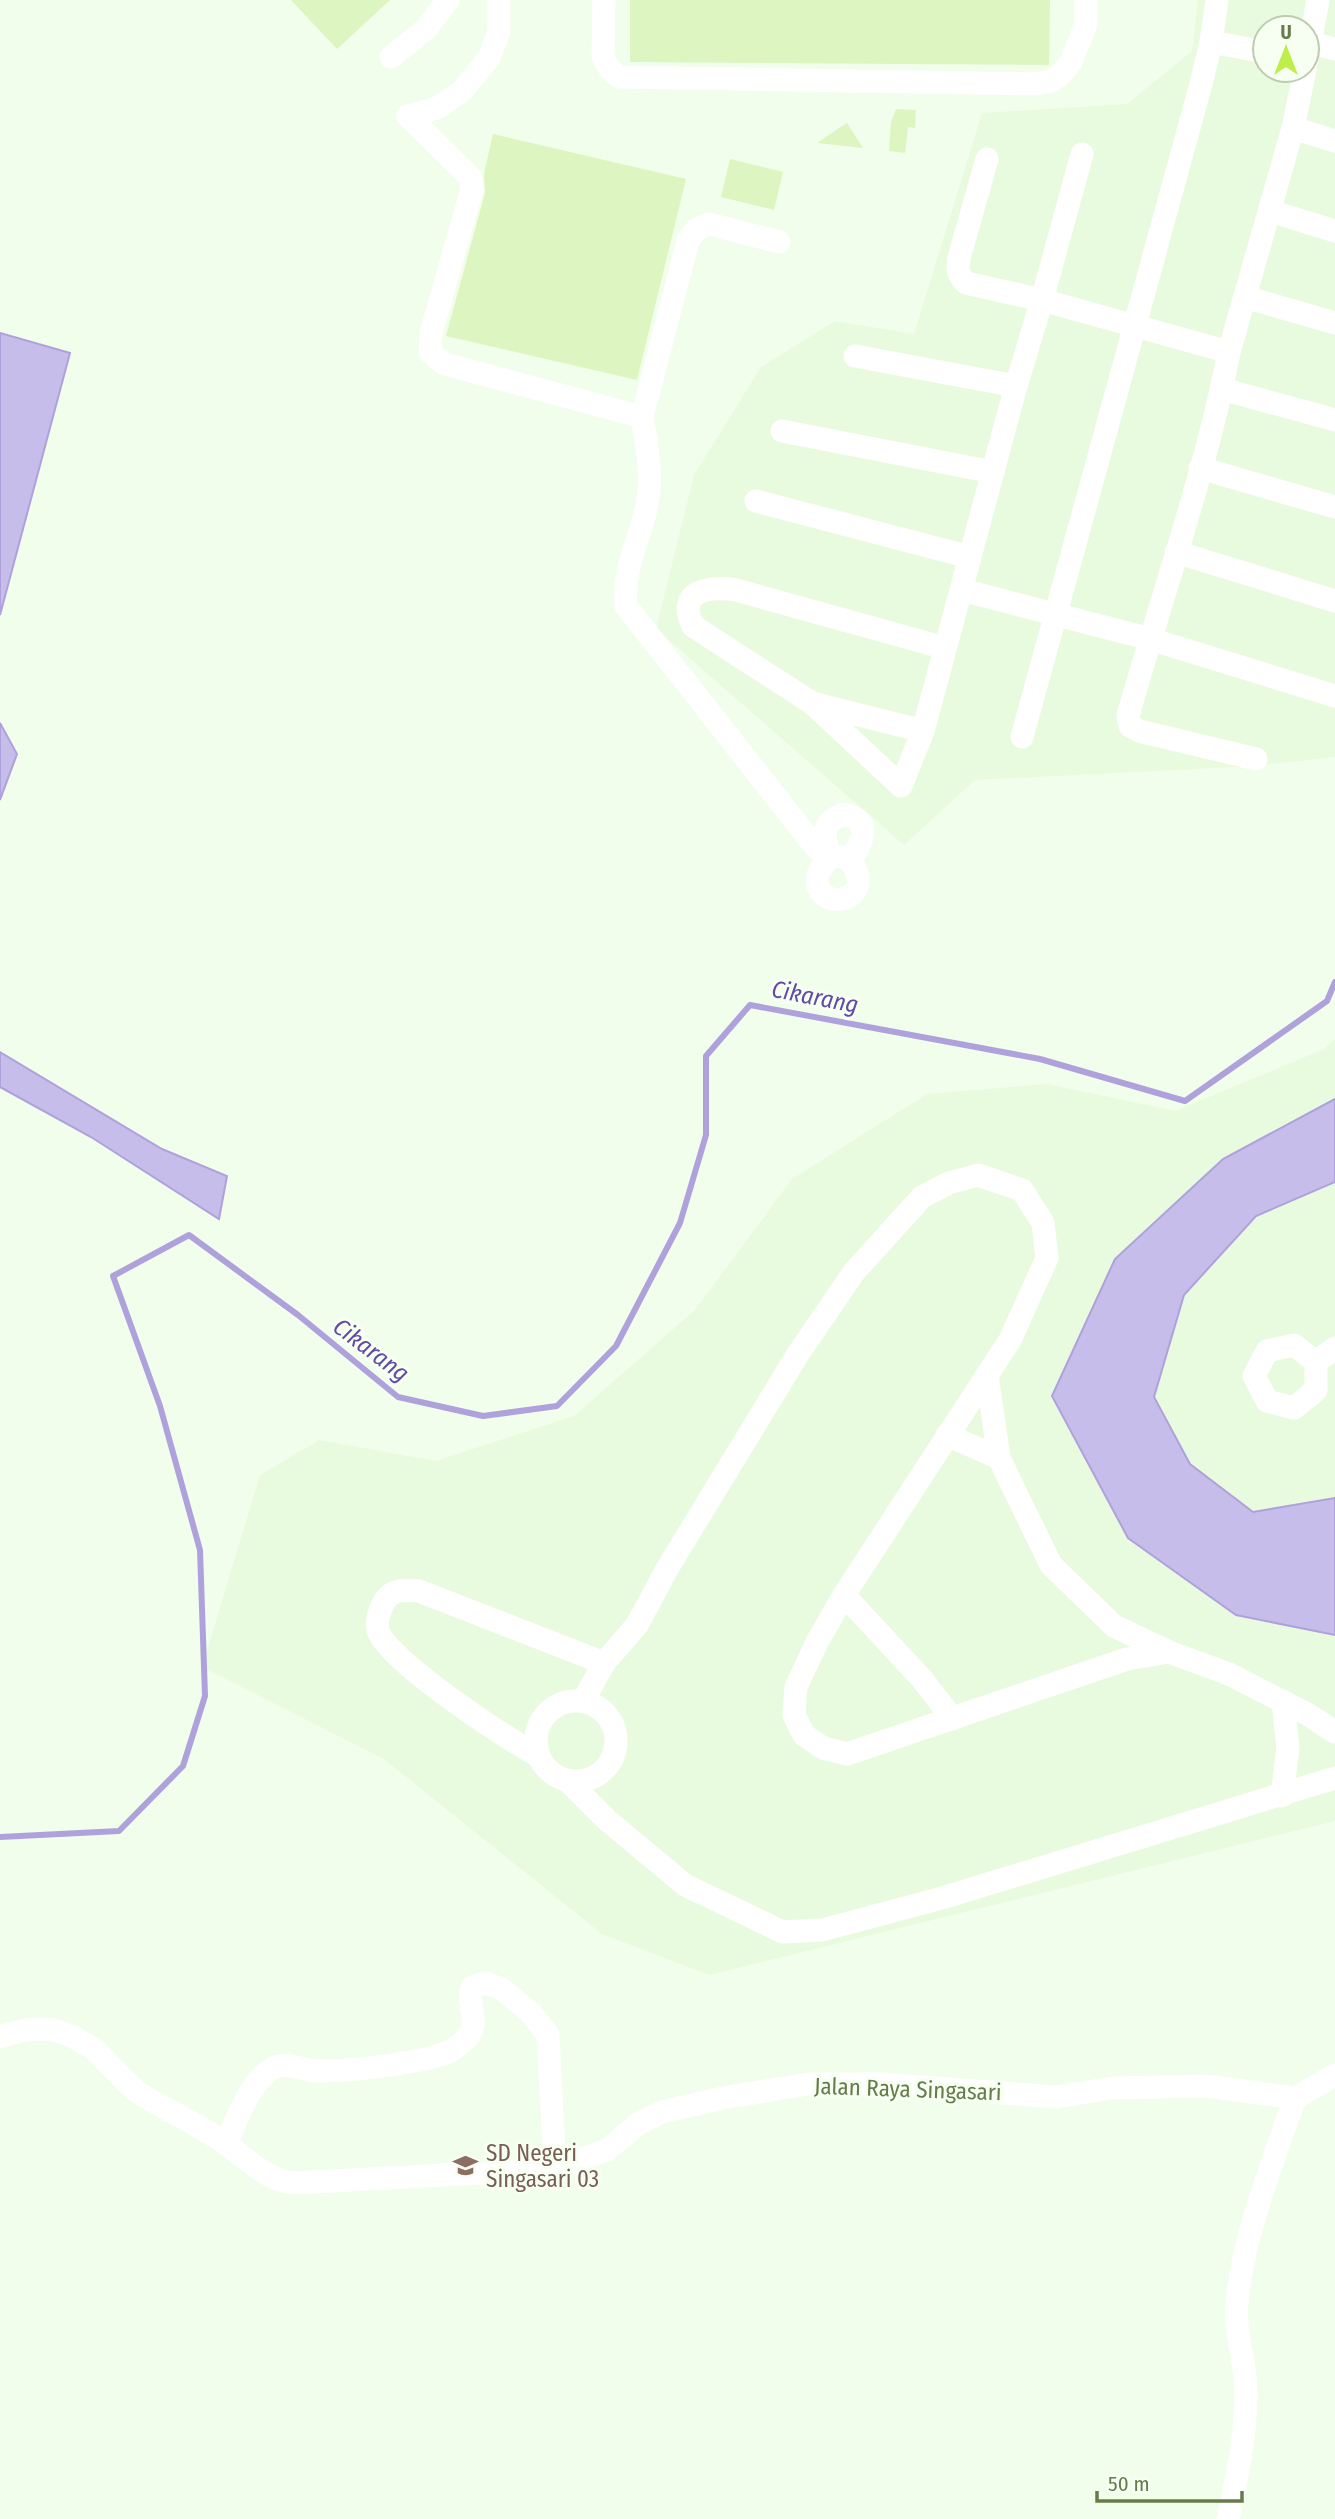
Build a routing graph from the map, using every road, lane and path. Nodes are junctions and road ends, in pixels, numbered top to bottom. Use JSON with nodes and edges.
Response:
{"nodes":[{"id":1,"x":448,"y":0,"type":"edge"},
{"id":2,"x":499,"y":0,"type":"edge"},
{"id":3,"x":604,"y":0,"type":"edge"},
{"id":4,"x":1086,"y":0,"type":"edge"},
{"id":5,"x":1217,"y":0,"type":"edge"},
{"id":6,"x":1211,"y":42,"type":"junction"},
{"id":7,"x":1251,"y":49,"type":"edge"},
{"id":8,"x":391,"y":57,"type":"dead end"},
{"id":9,"x":1302,"y":84,"type":"edge"},
{"id":10,"x":1293,"y":128,"type":"junction"},
{"id":11,"x":1335,"y":141,"type":"edge"},
{"id":12,"x":1082,"y":154,"type":"dead end"},
{"id":13,"x":987,"y":159,"type":"dead end"},
{"id":14,"x":1270,"y":211,"type":"junction"},
{"id":15,"x":1335,"y":230,"type":"edge"},
{"id":16,"x":779,"y":242,"type":"dead end"},
{"id":17,"x":1245,"y":297,"type":"junction"},
{"id":18,"x":1042,"y":300,"type":"junction"},
{"id":19,"x":1335,"y":323,"type":"edge"},
{"id":20,"x":1135,"y":325,"type":"junction"},
{"id":21,"x":1229,"y":352,"type":"junction"},
{"id":22,"x":855,"y":356,"type":"dead end"},
{"id":23,"x":1016,"y":386,"type":"junction"},
{"id":24,"x":1222,"y":389,"type":"junction"},
{"id":25,"x":642,"y":417,"type":"junction"},
{"id":26,"x":1335,"y":420,"type":"edge"},
{"id":27,"x":782,"y":430,"type":"dead end"},
{"id":28,"x":1200,"y":468,"type":"junction"},
{"id":29,"x":993,"y":472,"type":"junction"},
{"id":30,"x":756,"y":501,"type":"dead end"},
{"id":31,"x":1335,"y":507,"type":"edge"},
{"id":32,"x":1176,"y":552,"type":"junction"},
{"id":33,"x":970,"y":557,"type":"junction"},
{"id":34,"x":962,"y":590,"type":"junction"},
{"id":35,"x":1335,"y":601,"type":"edge"},
{"id":36,"x":1056,"y":614,"type":"junction"},
{"id":37,"x":1150,"y":639,"type":"junction"},
{"id":38,"x":945,"y":648,"type":"junction"},
{"id":39,"x":1335,"y":696,"type":"edge"},
{"id":40,"x":812,"y":703,"type":"junction"},
{"id":41,"x":923,"y":731,"type":"junction"},
{"id":42,"x":1022,"y":737,"type":"dead end"},
{"id":43,"x":1256,"y":759,"type":"dead end"},
{"id":44,"x":829,"y":856,"type":"junction"},
{"id":45,"x":853,"y":858,"type":"junction"},
{"id":46,"x":1335,"y":1348,"type":"edge"},
{"id":47,"x":1316,"y":1362,"type":"dead end"},
{"id":48,"x":987,"y":1375,"type":"junction"},
{"id":49,"x":947,"y":1435,"type":"junction"},
{"id":50,"x":999,"y":1458,"type":"junction"},
{"id":51,"x":844,"y":1595,"type":"junction"},
{"id":52,"x":1169,"y":1652,"type":"junction"},
{"id":53,"x":604,"y":1663,"type":"junction"},
{"id":54,"x":583,"y":1701,"type":"junction"},
{"id":55,"x":1283,"y":1701,"type":"junction"},
{"id":56,"x":953,"y":1719,"type":"junction"},
{"id":57,"x":1335,"y":1732,"type":"edge"},
{"id":58,"x":537,"y":1755,"type":"junction"},
{"id":59,"x":1335,"y":1778,"type":"edge"},
{"id":60,"x":568,"y":1781,"type":"junction"},
{"id":61,"x":1283,"y":1796,"type":"junction"},
{"id":62,"x":0,"y":2038,"type":"edge"},
{"id":63,"x":1335,"y":2075,"type":"edge"},
{"id":64,"x":1295,"y":2098,"type":"junction"},
{"id":65,"x":226,"y":2143,"type":"junction"},
{"id":66,"x":555,"y":2169,"type":"junction"},
{"id":67,"x":1228,"y":2519,"type":"edge"}],
"edges":[{"from":1,"to":8,"type":"street"},
{"from":2,"to":25,"type":"street"},
{"from":3,"to":4,"type":"street"},
{"from":5,"to":6,"type":"street"},
{"from":6,"to":7,"type":"street"},
{"from":6,"to":20,"type":"street"},
{"from":9,"to":10,"type":"street"},
{"from":10,"to":11,"type":"street"},
{"from":10,"to":14,"type":"street"},
{"from":12,"to":18,"type":"street"},
{"from":13,"to":18,"type":"street"},
{"from":14,"to":15,"type":"street"},
{"from":14,"to":17,"type":"street"},
{"from":16,"to":25,"type":"street"},
{"from":17,"to":19,"type":"street"},
{"from":17,"to":21,"type":"street"},
{"from":18,"to":20,"type":"street"},
{"from":18,"to":23,"type":"street"},
{"from":20,"to":21,"type":"street"},
{"from":20,"to":36,"type":"street"},
{"from":21,"to":24,"type":"street"},
{"from":22,"to":23,"type":"street"},
{"from":23,"to":29,"type":"street"},
{"from":24,"to":26,"type":"street"},
{"from":24,"to":28,"type":"street"},
{"from":25,"to":44,"type":"street"},
{"from":27,"to":29,"type":"street"},
{"from":28,"to":31,"type":"street"},
{"from":28,"to":32,"type":"street"},
{"from":29,"to":33,"type":"street"},
{"from":30,"to":33,"type":"street"},
{"from":32,"to":35,"type":"street"},
{"from":32,"to":37,"type":"street"},
{"from":33,"to":34,"type":"street"},
{"from":34,"to":36,"type":"street"},
{"from":34,"to":38,"type":"street"},
{"from":36,"to":37,"type":"street"},
{"from":36,"to":42,"type":"street"},
{"from":37,"to":39,"type":"street"},
{"from":37,"to":43,"type":"street"},
{"from":38,"to":40,"type":"street"},
{"from":38,"to":41,"type":"street"},
{"from":40,"to":41,"type":"street"},
{"from":40,"to":41,"type":"street"},
{"from":44,"to":45,"type":"street"},
{"from":44,"to":45,"type":"street"},
{"from":44,"to":45,"type":"street"},
{"from":46,"to":47,"type":"street"},
{"from":48,"to":49,"type":"street"},
{"from":48,"to":50,"type":"street"},
{"from":48,"to":53,"type":"street"},
{"from":49,"to":50,"type":"street"},
{"from":49,"to":51,"type":"street"},
{"from":50,"to":52,"type":"street"},
{"from":51,"to":56,"type":"street"},
{"from":51,"to":56,"type":"street"},
{"from":52,"to":55,"type":"street"},
{"from":52,"to":56,"type":"street"},
{"from":53,"to":54,"type":"street"},
{"from":53,"to":58,"type":"street"},
{"from":54,"to":58,"type":"street"},
{"from":54,"to":60,"type":"street"},
{"from":55,"to":57,"type":"street"},
{"from":55,"to":61,"type":"street"},
{"from":58,"to":60,"type":"street"},
{"from":59,"to":61,"type":"street"},
{"from":60,"to":61,"type":"street"},
{"from":62,"to":65,"type":"street","name":"Jalan Raya Singasari"},
{"from":63,"to":64,"type":"street"},
{"from":64,"to":66,"type":"street","name":"Jalan Raya Singasari"},
{"from":64,"to":67,"type":"street"},
{"from":65,"to":66,"type":"street","name":"Jalan Raya Singasari"},
{"from":65,"to":66,"type":"street"}]}
